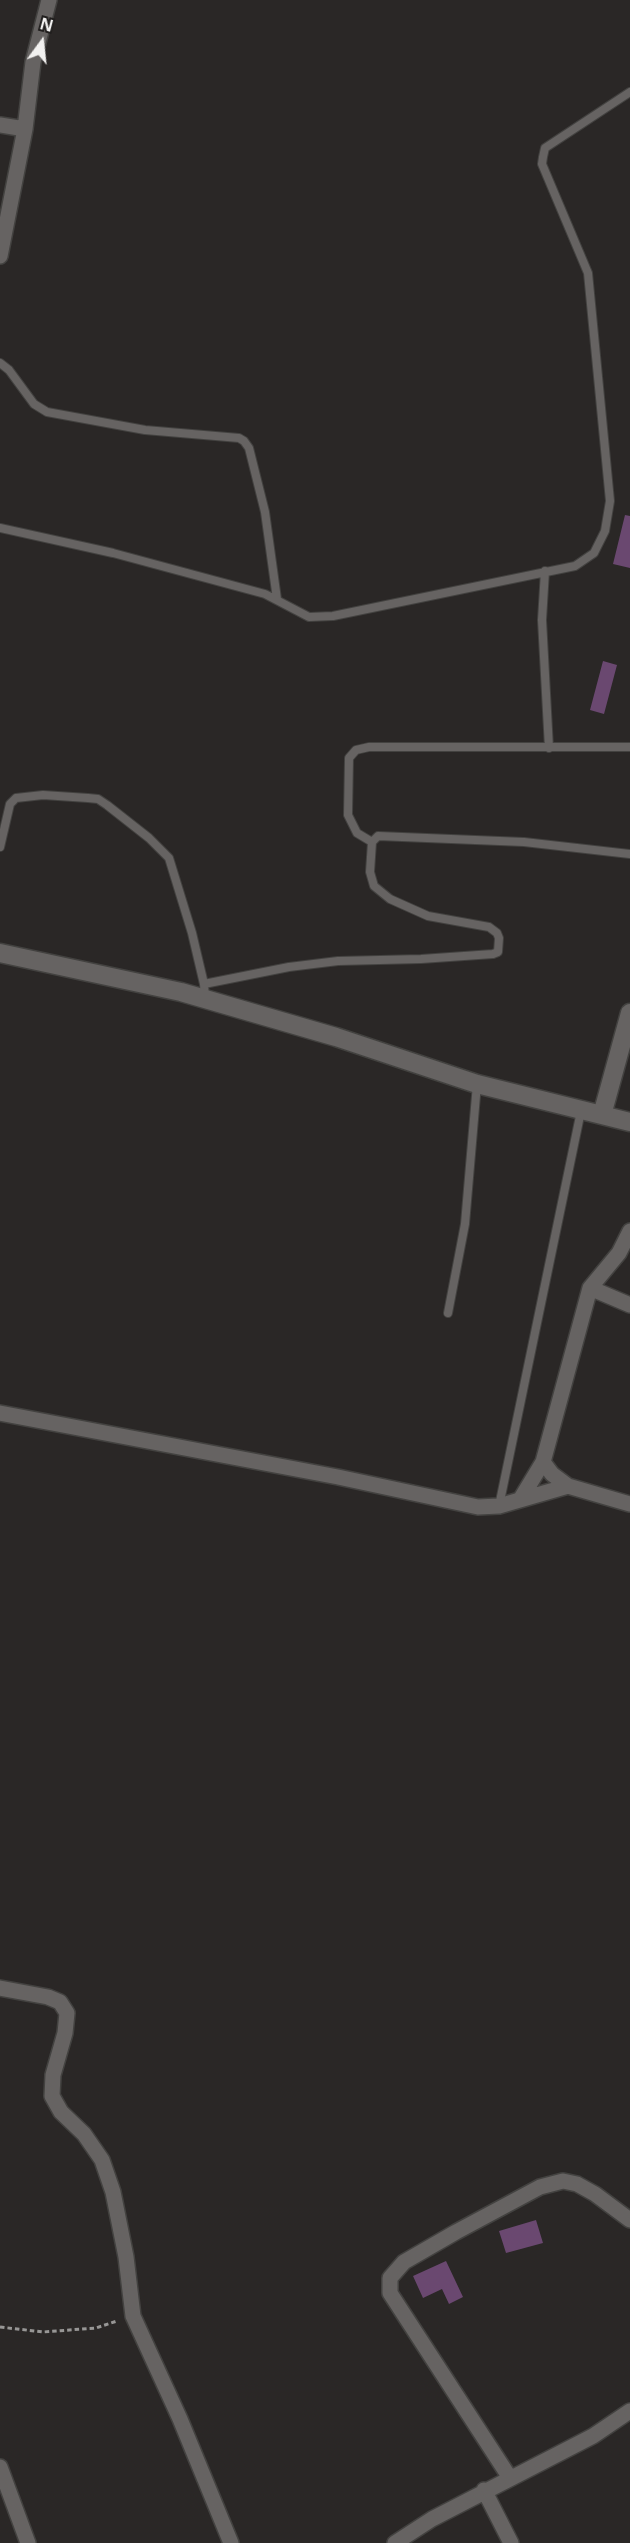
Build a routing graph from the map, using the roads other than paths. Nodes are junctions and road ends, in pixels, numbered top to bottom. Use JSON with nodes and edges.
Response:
{"nodes":[{"id":1,"x":44,"y":2,"type":"edge"},
{"id":2,"x":630,"y":92,"type":"edge"},
{"id":3,"x":0,"y":125,"type":"edge"},
{"id":4,"x":25,"y":129,"type":"junction"},
{"id":5,"x":0,"y":256,"type":"edge"},
{"id":6,"x":0,"y":363,"type":"edge"},
{"id":7,"x":0,"y":528,"type":"edge"},
{"id":8,"x":545,"y":571,"type":"junction"},
{"id":9,"x":277,"y":599,"type":"junction"},
{"id":10,"x":630,"y":747,"type":"edge"},
{"id":11,"x":549,"y":748,"type":"junction"},
{"id":12,"x":372,"y":842,"type":"junction"},
{"id":13,"x":0,"y":847,"type":"edge"},
{"id":14,"x":630,"y":854,"type":"edge"},
{"id":15,"x":0,"y":953,"type":"edge"},
{"id":16,"x":205,"y":991,"type":"junction"},
{"id":17,"x":630,"y":1013,"type":"edge"},
{"id":18,"x":477,"y":1084,"type":"junction"},
{"id":19,"x":581,"y":1109,"type":"junction"},
{"id":20,"x":602,"y":1115,"type":"junction"},
{"id":21,"x":630,"y":1122,"type":"edge"},
{"id":22,"x":630,"y":1231,"type":"edge"},
{"id":23,"x":590,"y":1288,"type":"junction"},
{"id":24,"x":630,"y":1305,"type":"edge"},
{"id":25,"x":448,"y":1313,"type":"dead end"},
{"id":26,"x":0,"y":1413,"type":"edge"},
{"id":27,"x":543,"y":1462,"type":"junction"},
{"id":28,"x":568,"y":1486,"type":"junction"},
{"id":29,"x":520,"y":1500,"type":"junction"},
{"id":30,"x":630,"y":1504,"type":"edge"},
{"id":31,"x":499,"y":1506,"type":"junction"},
{"id":32,"x":0,"y":1988,"type":"edge"},
{"id":33,"x":630,"y":2220,"type":"edge"},
{"id":34,"x":630,"y":2411,"type":"edge"},
{"id":35,"x":0,"y":2467,"type":"edge"},
{"id":36,"x":510,"y":2478,"type":"junction"},
{"id":37,"x":484,"y":2490,"type":"junction"},
{"id":38,"x":28,"y":2543,"type":"edge"},
{"id":39,"x":231,"y":2543,"type":"edge"},
{"id":40,"x":395,"y":2543,"type":"edge"},
{"id":41,"x":511,"y":2543,"type":"edge"}],
"edges":[{"from":1,"to":4,"type":"street"},
{"from":2,"to":8,"type":"lane"},
{"from":3,"to":4,"type":"street"},
{"from":4,"to":5,"type":"street"},
{"from":6,"to":9,"type":"lane"},
{"from":7,"to":9,"type":"lane"},
{"from":8,"to":9,"type":"lane"},
{"from":8,"to":11,"type":"lane"},
{"from":10,"to":11,"type":"lane"},
{"from":11,"to":12,"type":"lane"},
{"from":12,"to":14,"type":"lane"},
{"from":12,"to":16,"type":"lane"},
{"from":13,"to":16,"type":"lane"},
{"from":15,"to":16,"type":"street"},
{"from":16,"to":18,"type":"street"},
{"from":17,"to":20,"type":"street"},
{"from":18,"to":19,"type":"street"},
{"from":18,"to":25,"type":"lane"},
{"from":19,"to":20,"type":"street"},
{"from":19,"to":31,"type":"lane"},
{"from":20,"to":21,"type":"street"},
{"from":22,"to":23,"type":"street"},
{"from":23,"to":24,"type":"street"},
{"from":23,"to":27,"type":"street"},
{"from":26,"to":31,"type":"street"},
{"from":27,"to":28,"type":"street"},
{"from":27,"to":29,"type":"street"},
{"from":28,"to":29,"type":"street"},
{"from":28,"to":30,"type":"street"},
{"from":29,"to":31,"type":"street"},
{"from":32,"to":39,"type":"street"},
{"from":33,"to":36,"type":"street"},
{"from":34,"to":36,"type":"street"},
{"from":35,"to":38,"type":"street"},
{"from":36,"to":37,"type":"street"},
{"from":37,"to":40,"type":"street"},
{"from":37,"to":41,"type":"street"}]}
